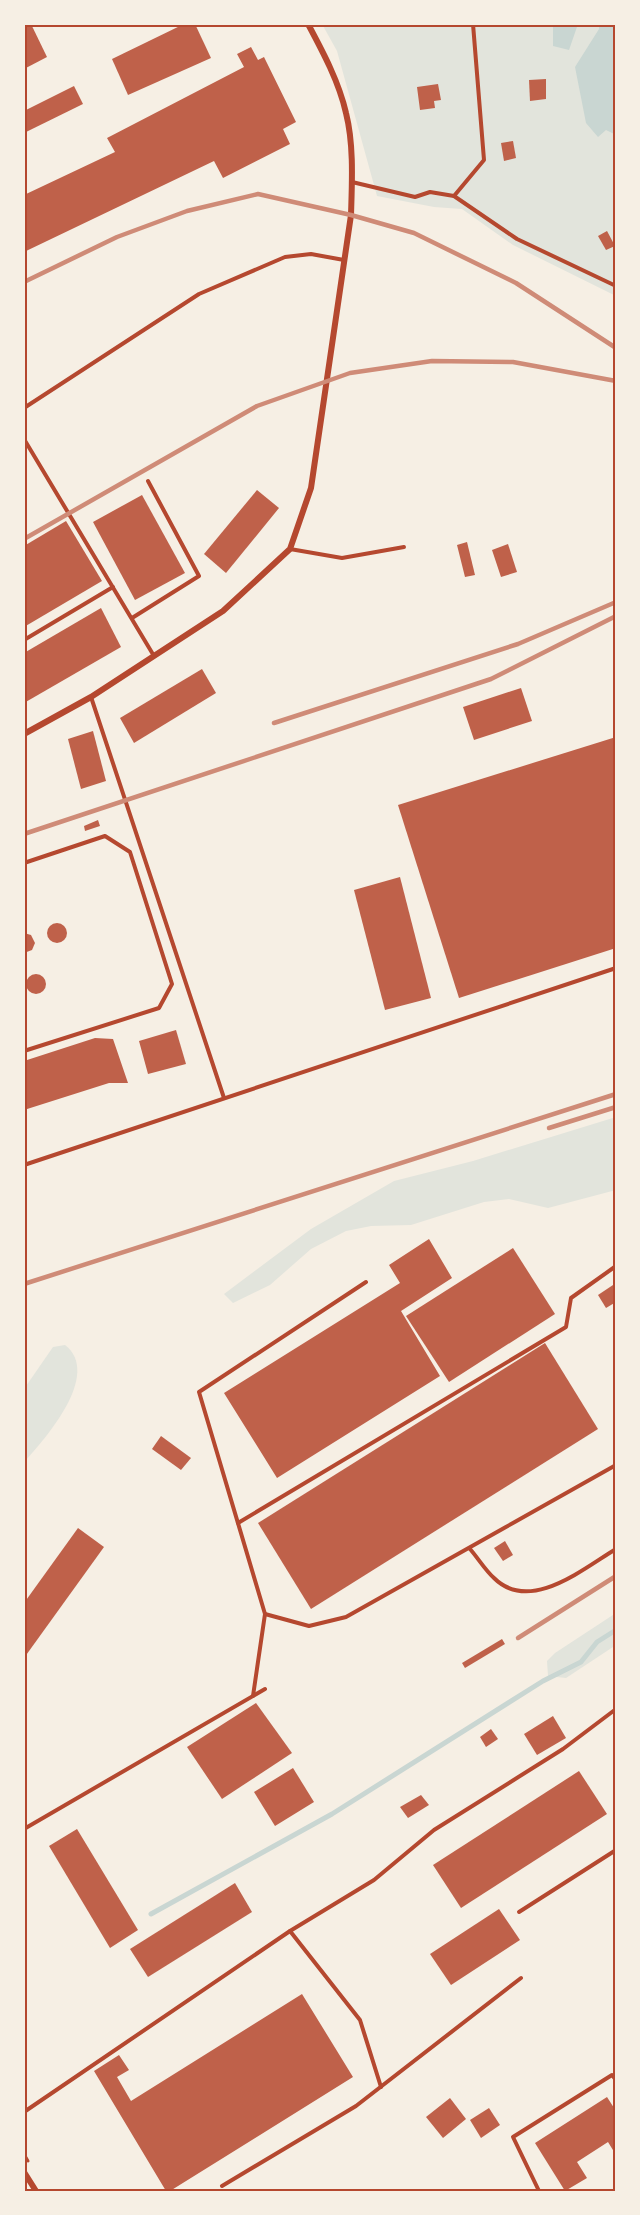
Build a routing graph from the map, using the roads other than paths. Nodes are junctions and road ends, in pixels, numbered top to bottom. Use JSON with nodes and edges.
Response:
{"nodes":[{"id":1,"x":308,"y":24,"type":"edge"},
{"id":2,"x":473,"y":24,"type":"edge"},
{"id":3,"x":352,"y":182,"type":"junction"},
{"id":4,"x":454,"y":196,"type":"junction"},
{"id":5,"x":345,"y":261,"type":"junction"},
{"id":6,"x":616,"y":286,"type":"edge"},
{"id":7,"x":24,"y":408,"type":"edge"},
{"id":8,"x":24,"y":439,"type":"edge"},
{"id":9,"x":148,"y":480,"type":"dead end"},
{"id":10,"x":404,"y":548,"type":"dead end"},
{"id":11,"x":290,"y":549,"type":"junction"},
{"id":12,"x":113,"y":587,"type":"junction"},
{"id":13,"x":132,"y":618,"type":"junction"},
{"id":14,"x":24,"y":640,"type":"edge"},
{"id":15,"x":154,"y":656,"type":"junction"},
{"id":16,"x":91,"y":697,"type":"junction"},
{"id":17,"x":24,"y":734,"type":"edge"},
{"id":18,"x":24,"y":863,"type":"edge"},
{"id":19,"x":616,"y":968,"type":"edge"},
{"id":20,"x":24,"y":1051,"type":"edge"},
{"id":21,"x":224,"y":1098,"type":"junction"},
{"id":22,"x":24,"y":1165,"type":"edge"},
{"id":23,"x":616,"y":1266,"type":"edge"},
{"id":24,"x":366,"y":1282,"type":"dead end"},
{"id":25,"x":616,"y":1466,"type":"edge"},
{"id":26,"x":238,"y":1523,"type":"junction"},
{"id":27,"x":470,"y":1549,"type":"junction"},
{"id":28,"x":616,"y":1549,"type":"edge"},
{"id":29,"x":265,"y":1614,"type":"junction"},
{"id":30,"x":265,"y":1689,"type":"dead end"},
{"id":31,"x":254,"y":1696,"type":"junction"},
{"id":32,"x":616,"y":1709,"type":"edge"},
{"id":33,"x":24,"y":1829,"type":"edge"},
{"id":34,"x":616,"y":1850,"type":"edge"},
{"id":35,"x":519,"y":1912,"type":"dead end"},
{"id":36,"x":291,"y":1931,"type":"junction"},
{"id":37,"x":521,"y":1978,"type":"dead end"},
{"id":38,"x":616,"y":2080,"type":"edge"},
{"id":39,"x":381,"y":2087,"type":"junction"},
{"id":40,"x":24,"y":2112,"type":"edge"},
{"id":41,"x":25,"y":2176,"type":"edge"},
{"id":42,"x":222,"y":2186,"type":"dead end"},
{"id":43,"x":36,"y":2191,"type":"edge"},
{"id":44,"x":539,"y":2191,"type":"edge"}],
"edges":[{"from":1,"to":3,"type":"street"},
{"from":2,"to":4,"type":"lane"},
{"from":3,"to":4,"type":"lane"},
{"from":3,"to":5,"type":"street"},
{"from":4,"to":6,"type":"lane"},
{"from":5,"to":7,"type":"lane"},
{"from":5,"to":11,"type":"street"},
{"from":8,"to":12,"type":"lane"},
{"from":9,"to":13,"type":"lane"},
{"from":10,"to":11,"type":"lane"},
{"from":11,"to":15,"type":"street"},
{"from":12,"to":13,"type":"lane"},
{"from":12,"to":14,"type":"lane"},
{"from":13,"to":15,"type":"lane"},
{"from":15,"to":16,"type":"street"},
{"from":16,"to":17,"type":"street"},
{"from":16,"to":21,"type":"lane"},
{"from":18,"to":20,"type":"lane"},
{"from":19,"to":21,"type":"lane"},
{"from":21,"to":22,"type":"lane"},
{"from":23,"to":26,"type":"lane"},
{"from":24,"to":26,"type":"lane"},
{"from":25,"to":27,"type":"lane"},
{"from":26,"to":29,"type":"lane"},
{"from":27,"to":28,"type":"lane"},
{"from":27,"to":29,"type":"lane"},
{"from":29,"to":31,"type":"lane"},
{"from":30,"to":31,"type":"lane"},
{"from":31,"to":33,"type":"lane"},
{"from":32,"to":36,"type":"lane"},
{"from":34,"to":35,"type":"lane"},
{"from":36,"to":39,"type":"lane"},
{"from":36,"to":40,"type":"lane"},
{"from":37,"to":39,"type":"lane"},
{"from":38,"to":44,"type":"lane"},
{"from":39,"to":42,"type":"lane"},
{"from":41,"to":43,"type":"street"}]}
